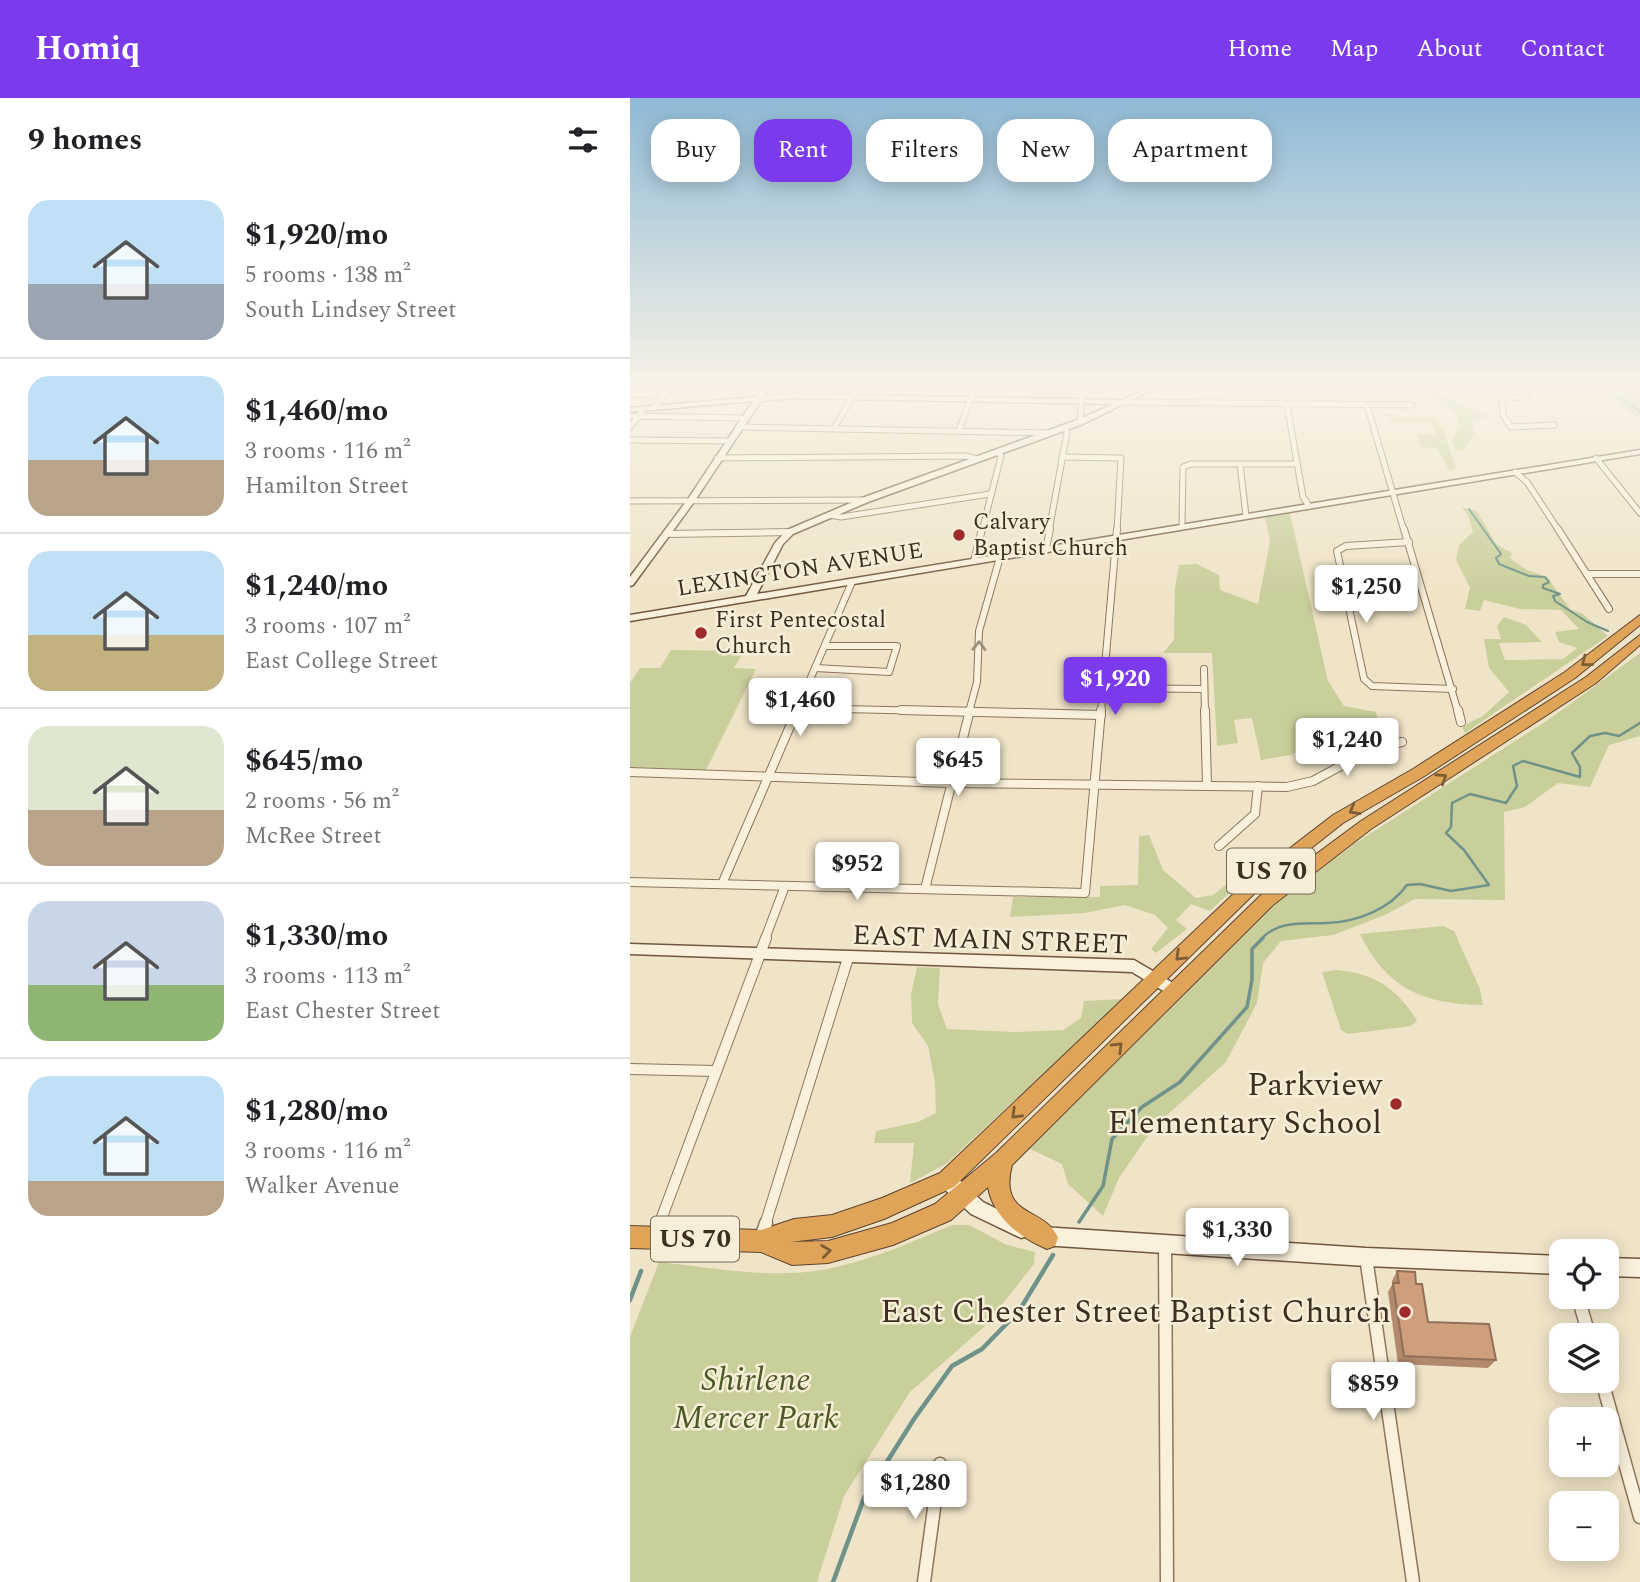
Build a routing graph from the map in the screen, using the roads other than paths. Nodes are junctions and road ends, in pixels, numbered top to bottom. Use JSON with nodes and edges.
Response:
{"nodes":[{"id":1,"x":719,"y":455,"type":"edge"},
{"id":2,"x":987,"y":455,"type":"edge"},
{"id":3,"x":1000,"y":455,"type":"edge"},
{"id":4,"x":1296,"y":455,"type":"edge"},
{"id":5,"x":1383,"y":455,"type":"edge"},
{"id":6,"x":1621,"y":455,"type":"edge"},
{"id":7,"x":1062,"y":457,"type":"joint"},
{"id":8,"x":717,"y":458,"type":"junction"},
{"id":9,"x":978,"y":458,"type":"junction"},
{"id":10,"x":1597,"y":458,"type":"junction"},
{"id":11,"x":1240,"y":464,"type":"junction"},
{"id":12,"x":1297,"y":464,"type":"junction"},
{"id":13,"x":1515,"y":472,"type":"junction"},
{"id":14,"x":1394,"y":491,"type":"junction"},
{"id":15,"x":990,"y":494,"type":"junction"},
{"id":16,"x":691,"y":500,"type":"junction"},
{"id":17,"x":865,"y":500,"type":"junction"},
{"id":18,"x":630,"y":501,"type":"edge"},
{"id":19,"x":1310,"y":506,"type":"junction"},
{"id":20,"x":1640,"y":513,"type":"edge"},
{"id":21,"x":829,"y":514,"type":"junction"},
{"id":22,"x":1246,"y":516,"type":"junction"},
{"id":23,"x":1182,"y":526,"type":"junction"},
{"id":24,"x":790,"y":532,"type":"junction"},
{"id":25,"x":666,"y":534,"type":"junction"},
{"id":26,"x":1117,"y":538,"type":"junction"},
{"id":27,"x":1409,"y":542,"type":"junction"},
{"id":28,"x":1046,"y":549,"type":"junction"},
{"id":29,"x":1000,"y":557,"type":"junction"},
{"id":30,"x":974,"y":561,"type":"junction"},
{"id":31,"x":1587,"y":574,"type":"junction"},
{"id":32,"x":1640,"y":574,"type":"edge"},
{"id":33,"x":852,"y":582,"type":"junction"},
{"id":34,"x":630,"y":583,"type":"edge"},
{"id":35,"x":750,"y":598,"type":"junction"},
{"id":36,"x":1609,"y":610,"type":"dead end"},
{"id":37,"x":630,"y":618,"type":"edge"},
{"id":38,"x":1640,"y":619,"type":"edge"},
{"id":39,"x":1640,"y":639,"type":"edge"},
{"id":40,"x":825,"y":646,"type":"junction"},
{"id":41,"x":815,"y":668,"type":"junction"},
{"id":42,"x":1204,"y":669,"type":"dead end"},
{"id":43,"x":1103,"y":688,"type":"junction"},
{"id":44,"x":1203,"y":689,"type":"junction"},
{"id":45,"x":1452,"y":689,"type":"junction"},
{"id":46,"x":797,"y":708,"type":"junction"},
{"id":47,"x":967,"y":712,"type":"junction"},
{"id":48,"x":1101,"y":715,"type":"junction"},
{"id":49,"x":1461,"y":722,"type":"dead end"},
{"id":50,"x":1402,"y":742,"type":"dead end"},
{"id":51,"x":630,"y":772,"type":"edge"},
{"id":52,"x":769,"y":775,"type":"junction"},
{"id":53,"x":950,"y":783,"type":"junction"},
{"id":54,"x":1207,"y":785,"type":"junction"},
{"id":55,"x":1095,"y":786,"type":"junction"},
{"id":56,"x":1258,"y":786,"type":"junction"},
{"id":57,"x":1219,"y":846,"type":"dead end"},
{"id":58,"x":630,"y":882,"type":"edge"},
{"id":59,"x":722,"y":884,"type":"junction"},
{"id":60,"x":785,"y":886,"type":"junction"},
{"id":61,"x":925,"y":889,"type":"junction"},
{"id":62,"x":630,"y":950,"type":"edge"},
{"id":63,"x":760,"y":953,"type":"junction"},
{"id":64,"x":848,"y":958,"type":"junction"},
{"id":65,"x":1155,"y":979,"type":"junction"},
{"id":66,"x":1175,"y":991,"type":"junction"},
{"id":67,"x":630,"y":1069,"type":"edge"},
{"id":68,"x":716,"y":1071,"type":"junction"},
{"id":69,"x":1003,"y":1160,"type":"junction"},
{"id":70,"x":947,"y":1180,"type":"junction"},
{"id":71,"x":963,"y":1197,"type":"junction"},
{"id":72,"x":630,"y":1237,"type":"edge"},
{"id":73,"x":654,"y":1238,"type":"junction"},
{"id":74,"x":1046,"y":1238,"type":"junction"},
{"id":75,"x":761,"y":1241,"type":"junction"},
{"id":76,"x":1165,"y":1244,"type":"junction"},
{"id":77,"x":1366,"y":1257,"type":"junction"},
{"id":78,"x":1549,"y":1265,"type":"edge"},
{"id":79,"x":1619,"y":1267,"type":"edge"},
{"id":80,"x":1640,"y":1268,"type":"edge"},
{"id":81,"x":1605,"y":1393,"type":"edge"},
{"id":82,"x":940,"y":1464,"type":"dead end"},
{"id":83,"x":1640,"y":1517,"type":"edge"},
{"id":84,"x":924,"y":1582,"type":"edge"},
{"id":85,"x":1167,"y":1582,"type":"edge"},
{"id":86,"x":1413,"y":1582,"type":"edge"}],
"edges":[{"from":1,"to":8,"type":"street"},
{"from":2,"to":9,"type":"street"},
{"from":3,"to":15,"type":"street"},
{"from":4,"to":12,"type":"street"},
{"from":5,"to":14,"type":"street"},
{"from":6,"to":10,"type":"street","name":"LEXINGTON AVENUE"},
{"from":7,"to":26,"type":"street"},
{"from":7,"to":28,"type":"street"},
{"from":8,"to":9,"type":"street"},
{"from":8,"to":16,"type":"street"},
{"from":9,"to":17,"type":"street"},
{"from":10,"to":13,"type":"street","name":"LEXINGTON AVENUE"},
{"from":10,"to":20,"type":"street"},
{"from":11,"to":12,"type":"street"},
{"from":11,"to":22,"type":"street"},
{"from":11,"to":23,"type":"street"},
{"from":12,"to":19,"type":"street"},
{"from":13,"to":14,"type":"street","name":"LEXINGTON AVENUE"},
{"from":13,"to":31,"type":"street"},
{"from":14,"to":19,"type":"street","name":"LEXINGTON AVENUE"},
{"from":14,"to":27,"type":"street"},
{"from":15,"to":21,"type":"street"},
{"from":15,"to":30,"type":"street"},
{"from":16,"to":17,"type":"street"},
{"from":16,"to":18,"type":"street"},
{"from":16,"to":25,"type":"street"},
{"from":17,"to":21,"type":"street"},
{"from":19,"to":22,"type":"street","name":"LEXINGTON AVENUE"},
{"from":21,"to":24,"type":"street"},
{"from":22,"to":23,"type":"street","name":"LEXINGTON AVENUE"},
{"from":23,"to":26,"type":"street","name":"LEXINGTON AVENUE"},
{"from":24,"to":25,"type":"street"},
{"from":24,"to":35,"type":"street"},
{"from":25,"to":34,"type":"street"},
{"from":26,"to":28,"type":"street","name":"LEXINGTON AVENUE"},
{"from":26,"to":43,"type":"street"},
{"from":27,"to":45,"type":"street"},
{"from":27,"to":45,"type":"street"},
{"from":28,"to":29,"type":"street","name":"LEXINGTON AVENUE"},
{"from":29,"to":30,"type":"street","name":"LEXINGTON AVENUE"},
{"from":47,"to":29,"type":"street","one_way":true},
{"from":30,"to":33,"type":"street","name":"LEXINGTON AVENUE"},
{"from":31,"to":32,"type":"street"},
{"from":31,"to":36,"type":"street"},
{"from":33,"to":35,"type":"street","name":"LEXINGTON AVENUE"},
{"from":33,"to":40,"type":"street"},
{"from":35,"to":37,"type":"street","name":"LEXINGTON AVENUE"},
{"from":38,"to":65,"type":"highway","number":"US 70","one_way":true},
{"from":66,"to":39,"type":"highway","number":"US 70","one_way":true},
{"from":40,"to":41,"type":"street"},
{"from":40,"to":41,"type":"street"},
{"from":41,"to":46,"type":"street"},
{"from":42,"to":44,"type":"street"},
{"from":43,"to":44,"type":"street"},
{"from":43,"to":48,"type":"street"},
{"from":44,"to":54,"type":"street"},
{"from":45,"to":49,"type":"street"},
{"from":46,"to":47,"type":"street"},
{"from":46,"to":52,"type":"street"},
{"from":47,"to":48,"type":"street"},
{"from":47,"to":53,"type":"street"},
{"from":48,"to":55,"type":"street"},
{"from":50,"to":56,"type":"street"},
{"from":51,"to":52,"type":"street"},
{"from":52,"to":53,"type":"street"},
{"from":52,"to":59,"type":"street"},
{"from":53,"to":55,"type":"street"},
{"from":53,"to":61,"type":"street"},
{"from":54,"to":55,"type":"street"},
{"from":54,"to":56,"type":"street"},
{"from":55,"to":61,"type":"street"},
{"from":56,"to":57,"type":"street"},
{"from":58,"to":59,"type":"street"},
{"from":59,"to":60,"type":"street"},
{"from":60,"to":61,"type":"street"},
{"from":60,"to":63,"type":"street"},
{"from":62,"to":63,"type":"street","name":"EAST MAIN STREET"},
{"from":63,"to":64,"type":"street","name":"EAST MAIN STREET"},
{"from":63,"to":68,"type":"street"},
{"from":64,"to":65,"type":"street","name":"EAST MAIN STREET"},
{"from":64,"to":75,"type":"street"},
{"from":65,"to":66,"type":"street","name":"EAST MAIN STREET"},
{"from":65,"to":70,"type":"highway","number":"US 70","one_way":true},
{"from":69,"to":66,"type":"highway","number":"US 70","one_way":true},
{"from":67,"to":68,"type":"street"},
{"from":68,"to":73,"type":"street"},
{"from":69,"to":71,"type":"highway","number":"US 70"},
{"from":69,"to":74,"type":"highway"},
{"from":70,"to":71,"type":"main road"},
{"from":70,"to":75,"type":"highway","number":"US 70"},
{"from":71,"to":74,"type":"main road"},
{"from":75,"to":71,"type":"highway","number":"US 70","one_way":true},
{"from":72,"to":73,"type":"highway","number":"US 70"},
{"from":73,"to":75,"type":"highway","number":"US 70"},
{"from":74,"to":76,"type":"main road"},
{"from":76,"to":77,"type":"main road"},
{"from":76,"to":85,"type":"street"},
{"from":77,"to":78,"type":"main road"},
{"from":77,"to":86,"type":"street"},
{"from":79,"to":80,"type":"main road"},
{"from":81,"to":83,"type":"street"},
{"from":82,"to":84,"type":"street"}]}
